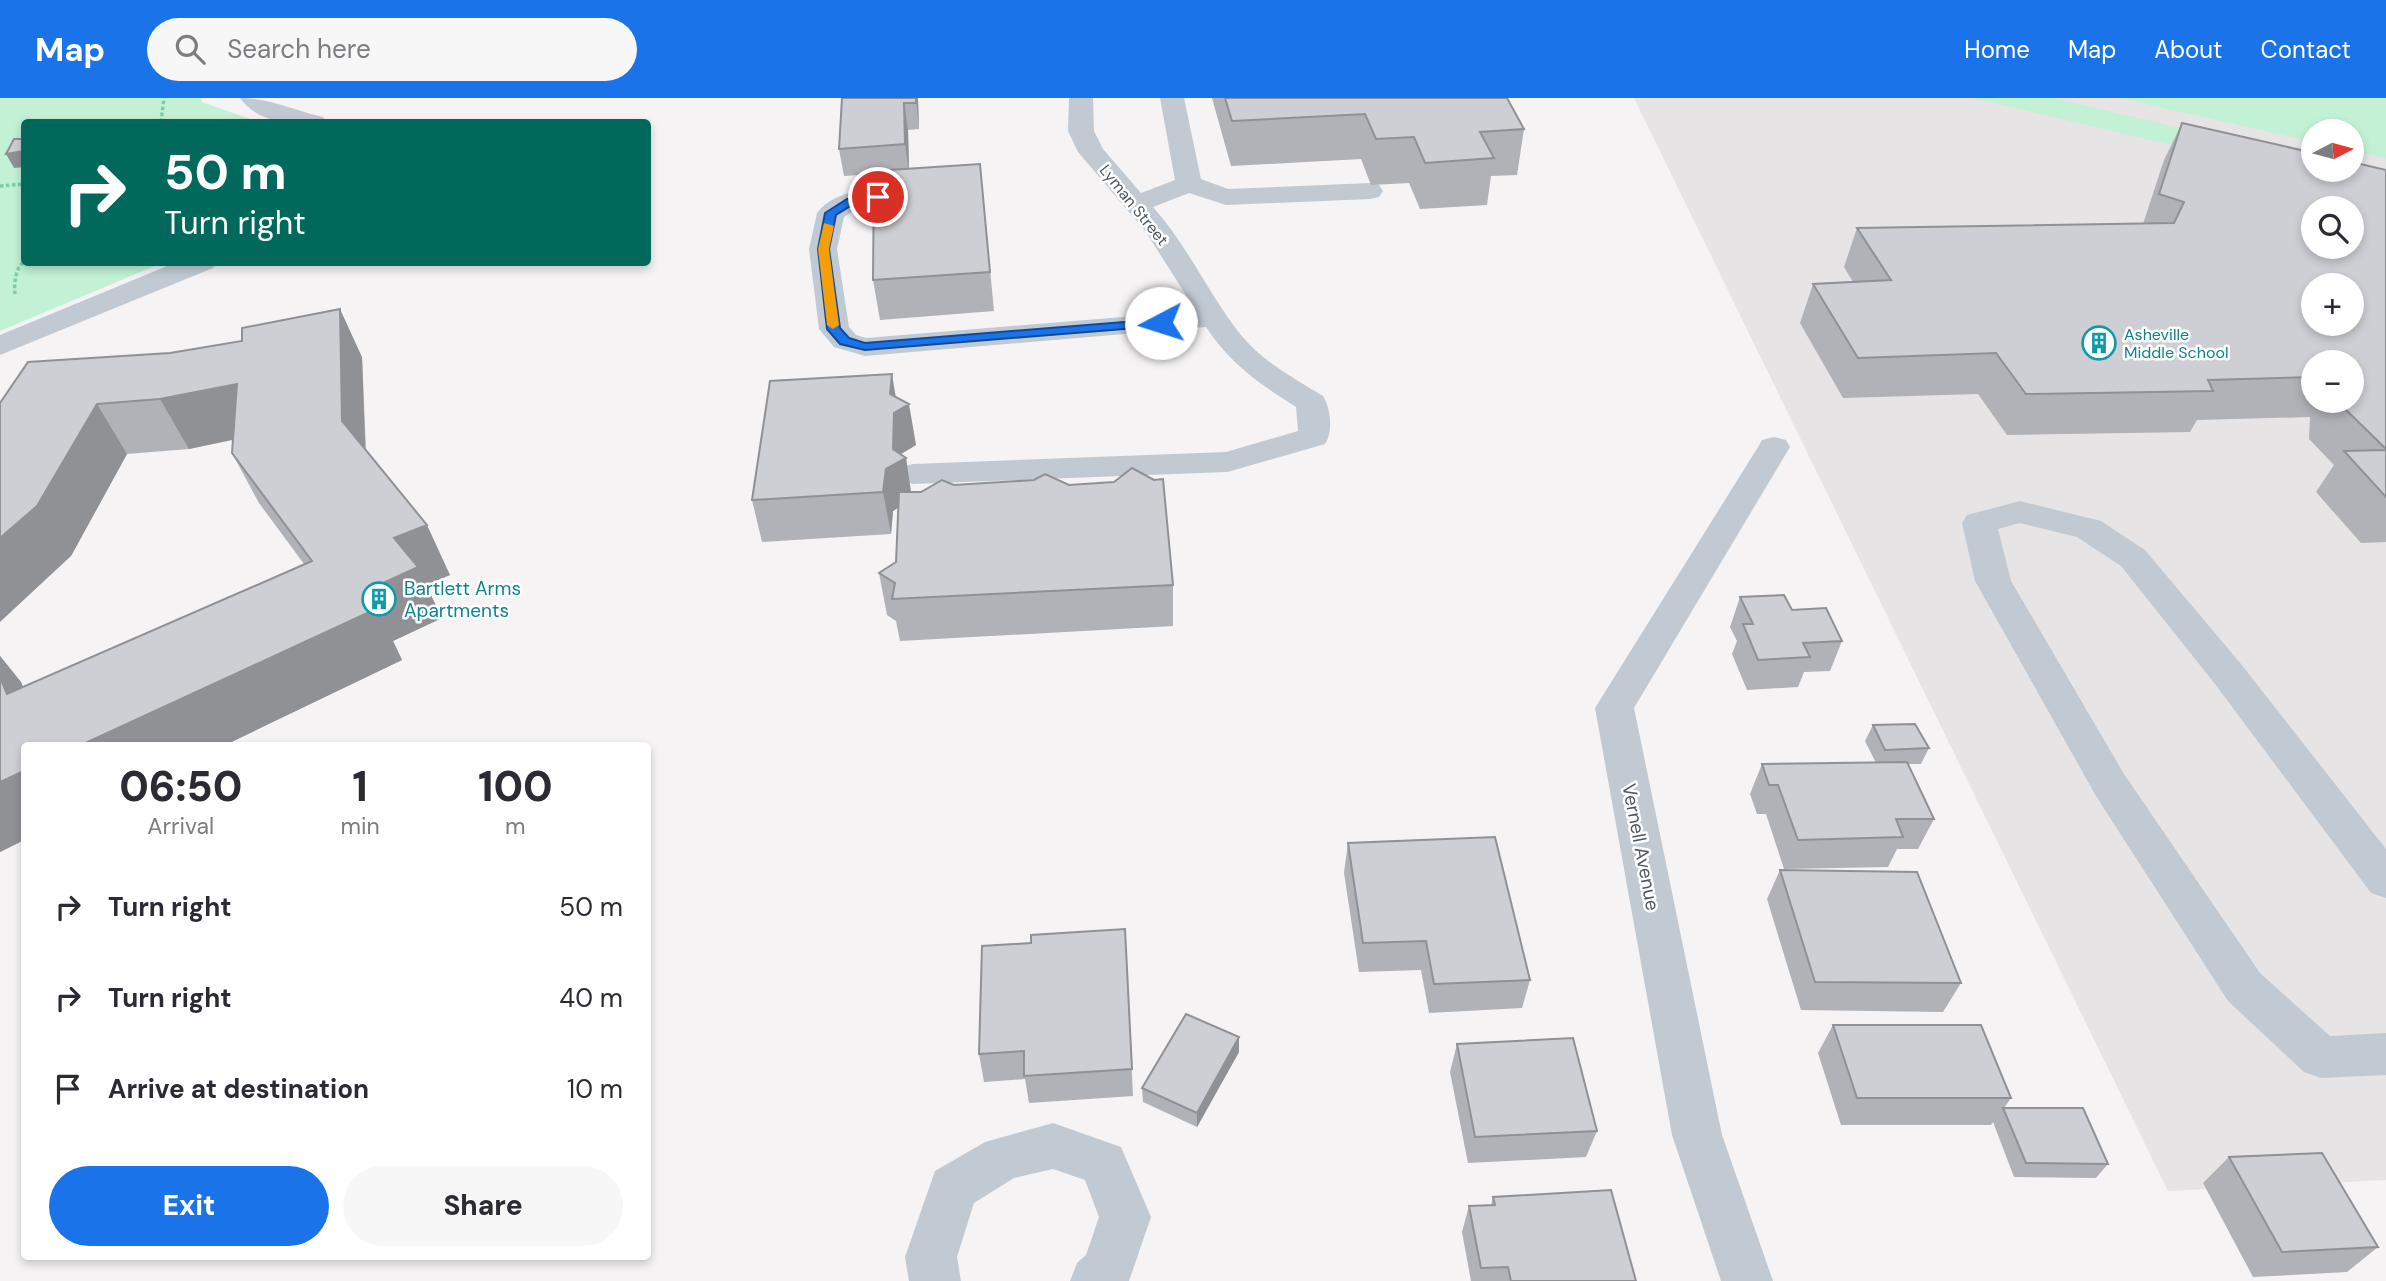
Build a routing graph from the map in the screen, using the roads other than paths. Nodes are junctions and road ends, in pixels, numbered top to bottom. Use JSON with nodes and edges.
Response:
{"nodes":[{"id":1,"x":252,"y":98,"type":"edge"},
{"id":2,"x":1081,"y":98,"type":"edge"},
{"id":3,"x":1172,"y":98,"type":"edge"},
{"id":4,"x":301,"y":119,"type":"edge"},
{"id":5,"x":1189,"y":184,"type":"junction"},
{"id":6,"x":1370,"y":191,"type":"dead end"},
{"id":7,"x":878,"y":197,"type":"edge"},
{"id":8,"x":1135,"y":204,"type":"junction"},
{"id":9,"x":193,"y":266,"type":"edge"},
{"id":10,"x":1221,"y":329,"type":"junction"},
{"id":11,"x":0,"y":346,"type":"edge"},
{"id":12,"x":1774,"y":447,"type":"dead end"},
{"id":13,"x":913,"y":474,"type":"dead end"},
{"id":14,"x":2386,"y":881,"type":"edge"},
{"id":15,"x":2386,"y":1054,"type":"edge"},
{"id":16,"x":935,"y":1281,"type":"edge"},
{"id":17,"x":1096,"y":1281,"type":"edge"},
{"id":18,"x":1747,"y":1281,"type":"edge"}],
"edges":[{"from":1,"to":4,"type":"street"},
{"from":2,"to":8,"type":"street","name":"Lyman Street"},
{"from":3,"to":5,"type":"street"},
{"from":5,"to":6,"type":"street"},
{"from":5,"to":8,"type":"street"},
{"from":7,"to":10,"type":"street"},
{"from":8,"to":10,"type":"street","name":"Lyman Street"},
{"from":9,"to":11,"type":"street"},
{"from":10,"to":13,"type":"street","name":"Lyman Street"},
{"from":12,"to":18,"type":"street","name":"Vernell Avenue"},
{"from":14,"to":15,"type":"street"},
{"from":16,"to":17,"type":"street"}]}
